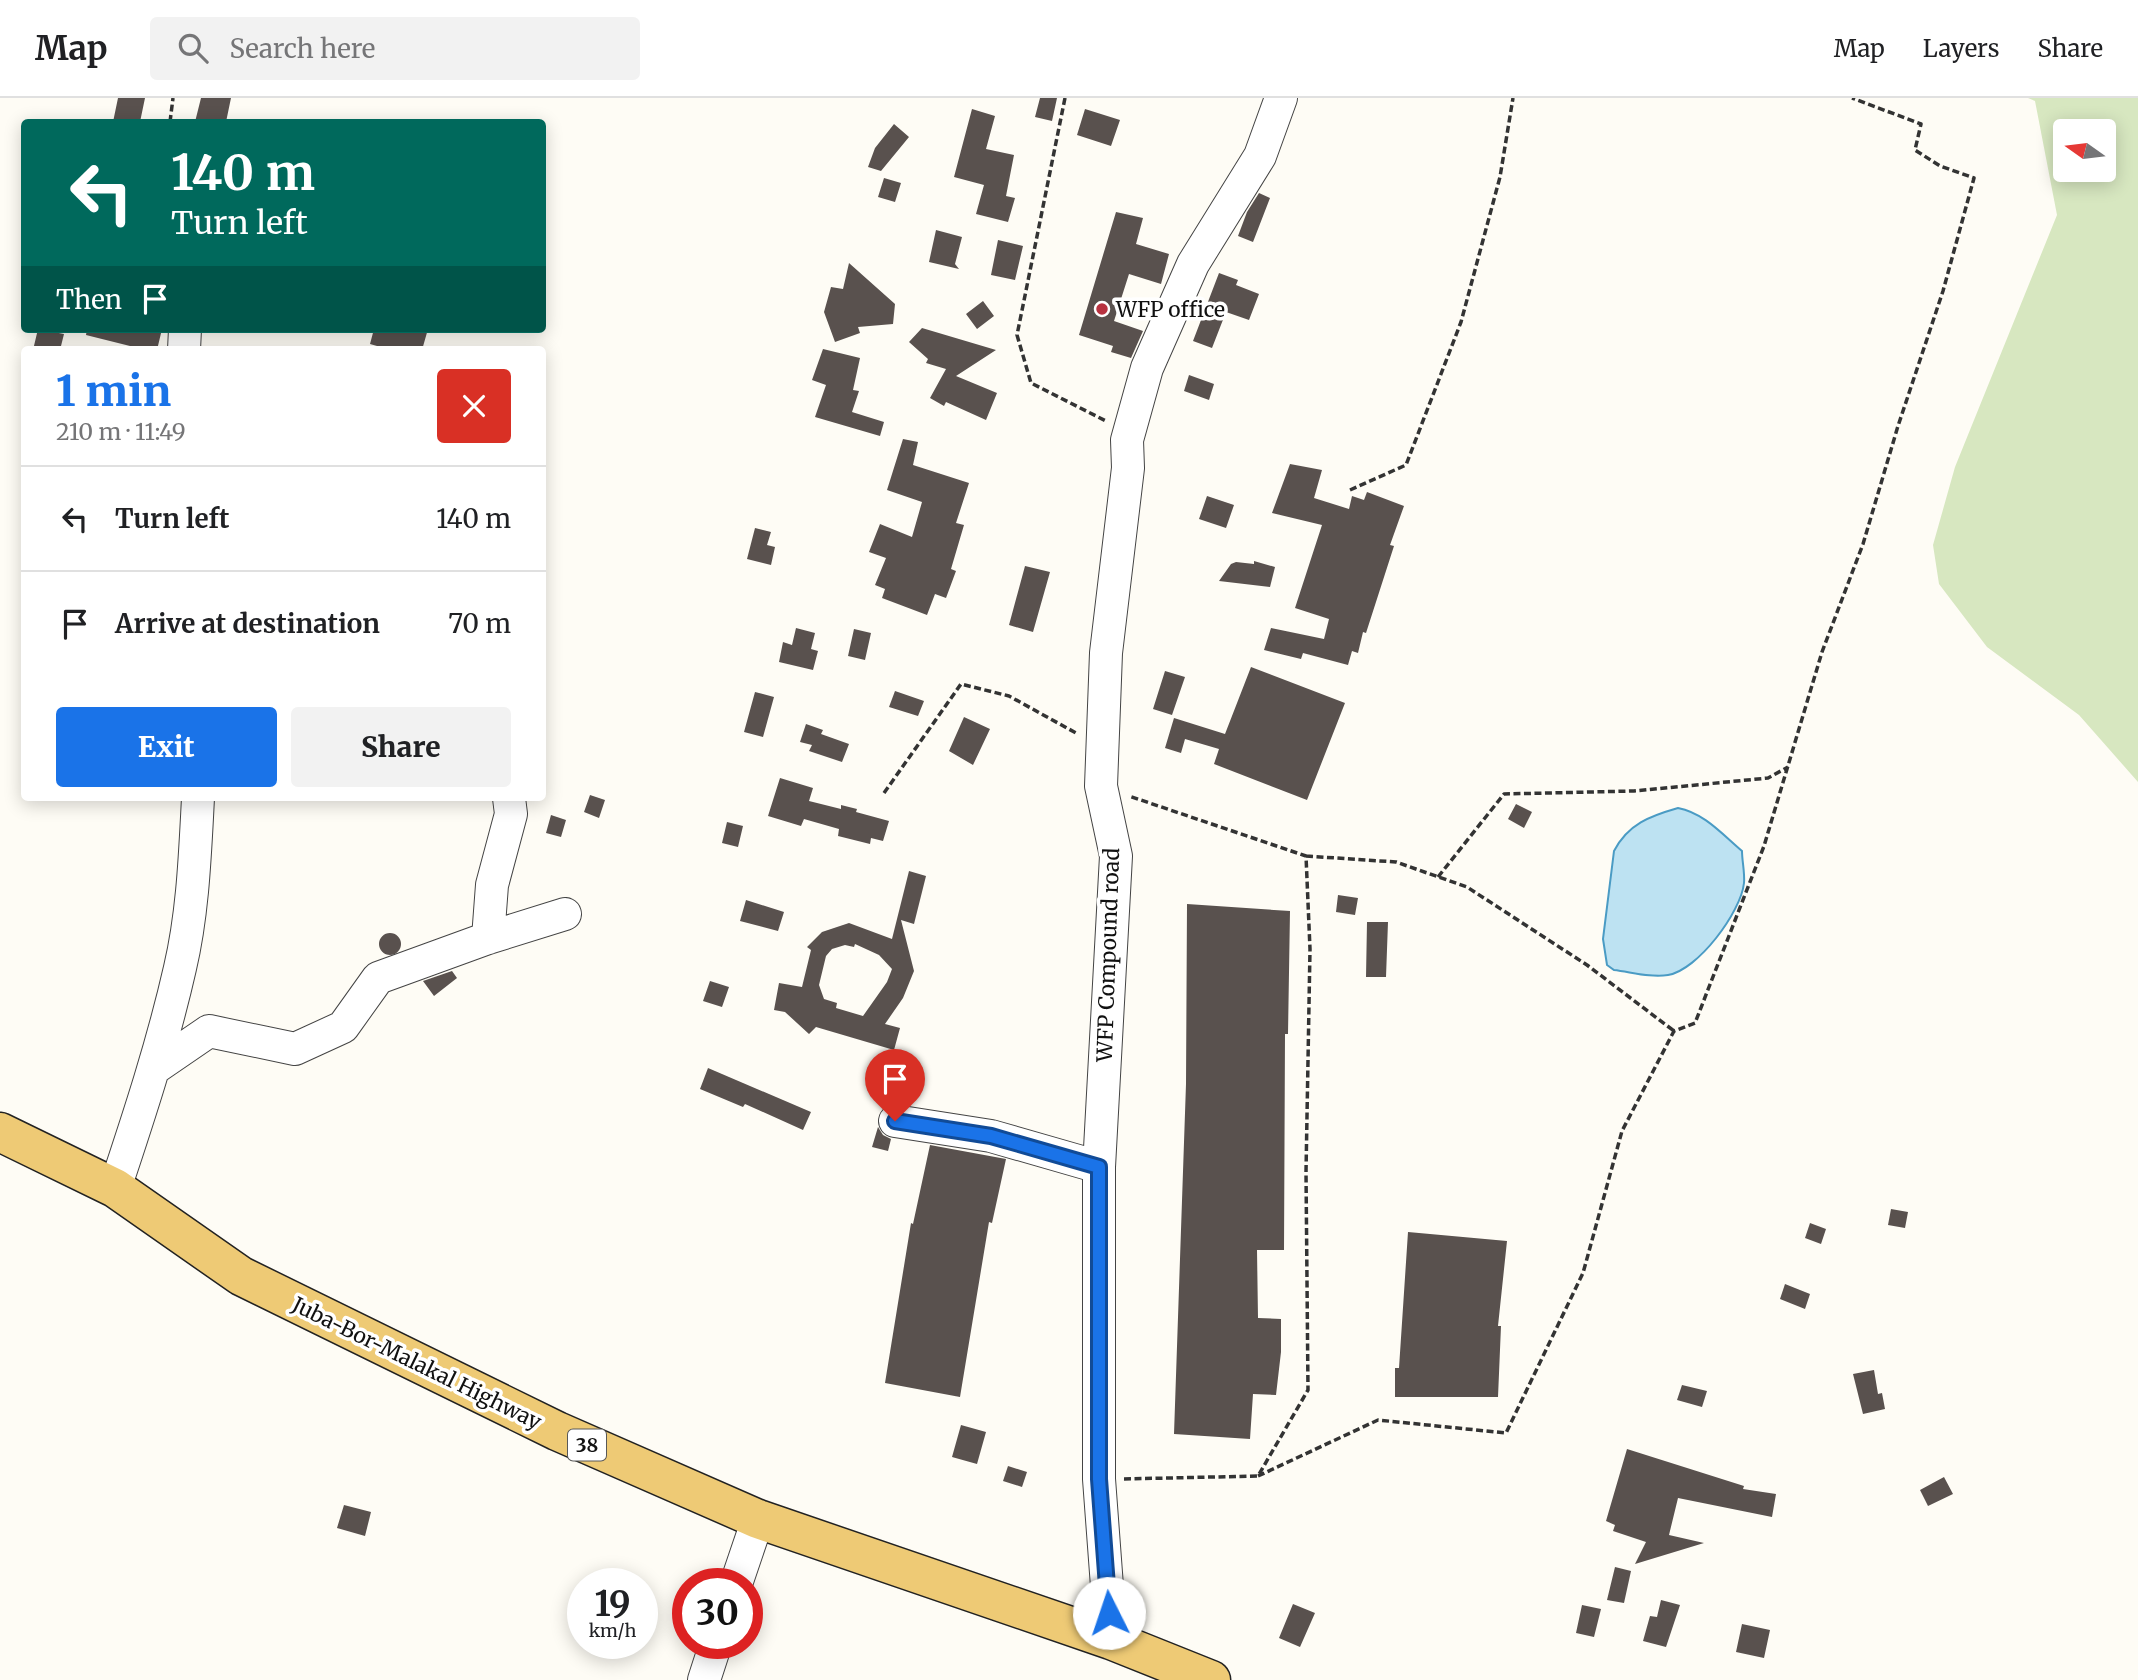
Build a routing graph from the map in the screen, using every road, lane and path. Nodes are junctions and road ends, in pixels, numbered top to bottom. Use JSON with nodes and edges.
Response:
{"nodes":[{"id":1,"x":173,"y":98,"type":"edge"},
{"id":2,"x":1065,"y":98,"type":"edge"},
{"id":3,"x":1281,"y":98,"type":"edge"},
{"id":4,"x":1513,"y":98,"type":"edge"},
{"id":5,"x":1852,"y":98,"type":"edge"},
{"id":6,"x":170,"y":119,"type":"edge"},
{"id":7,"x":1127,"y":440,"type":"junction"},
{"id":8,"x":1350,"y":490,"type":"dead end"},
{"id":9,"x":1081,"y":743,"type":"dead end"},
{"id":10,"x":1788,"y":767,"type":"junction"},
{"id":11,"x":1101,"y":786,"type":"junction"},
{"id":12,"x":884,"y":793,"type":"dead end"},
{"id":13,"x":198,"y":801,"type":"edge"},
{"id":14,"x":509,"y":801,"type":"edge"},
{"id":15,"x":1306,"y":856,"type":"junction"},
{"id":16,"x":1438,"y":877,"type":"junction"},
{"id":17,"x":565,"y":914,"type":"dead end"},
{"id":18,"x":488,"y":938,"type":"junction"},
{"id":19,"x":1674,"y":1031,"type":"junction"},
{"id":20,"x":155,"y":1068,"type":"junction"},
{"id":21,"x":895,"y":1121,"type":"dead end"},
{"id":22,"x":0,"y":1132,"type":"edge"},
{"id":23,"x":1099,"y":1167,"type":"junction"},
{"id":24,"x":115,"y":1188,"type":"junction"},
{"id":25,"x":1258,"y":1476,"type":"junction"},
{"id":26,"x":1099,"y":1479,"type":"junction"},
{"id":27,"x":758,"y":1520,"type":"junction"},
{"id":28,"x":742,"y":1568,"type":"edge"},
{"id":29,"x":1111,"y":1640,"type":"junction"},
{"id":30,"x":711,"y":1659,"type":"edge"},
{"id":31,"x":704,"y":1680,"type":"edge"},
{"id":32,"x":1211,"y":1680,"type":"edge"}],
"edges":[{"from":1,"to":6,"type":"path"},
{"from":2,"to":7,"type":"path"},
{"from":3,"to":7,"type":"street","name":"WFP Compound road"},
{"from":4,"to":8,"type":"path"},
{"from":5,"to":10,"type":"path"},
{"from":7,"to":11,"type":"street","name":"WFP Compound road"},
{"from":9,"to":12,"type":"path"},
{"from":10,"to":16,"type":"path"},
{"from":10,"to":19,"type":"path"},
{"from":11,"to":15,"type":"path"},
{"from":11,"to":23,"type":"street","name":"WFP Compound road"},
{"from":13,"to":20,"type":"street"},
{"from":14,"to":18,"type":"street"},
{"from":15,"to":16,"type":"path"},
{"from":15,"to":25,"type":"path"},
{"from":16,"to":19,"type":"path"},
{"from":17,"to":18,"type":"street"},
{"from":18,"to":20,"type":"street"},
{"from":19,"to":25,"type":"path"},
{"from":20,"to":24,"type":"street"},
{"from":21,"to":23,"type":"street"},
{"from":22,"to":24,"type":"main road","name":"Juba-Bor-Malakal Highway","number":"38"},
{"from":23,"to":26,"type":"street","name":"WFP Compound road"},
{"from":24,"to":27,"type":"main road","name":"Juba-Bor-Malakal Highway","number":"38"},
{"from":25,"to":26,"type":"path"},
{"from":26,"to":29,"type":"street","name":"WFP Compound road"},
{"from":27,"to":28,"type":"street"},
{"from":27,"to":29,"type":"main road","name":"Juba-Bor-Malakal Highway","number":"38"},
{"from":29,"to":32,"type":"main road","name":"Juba-Bor-Malakal Highway","number":"38"},
{"from":30,"to":31,"type":"street"}]}
